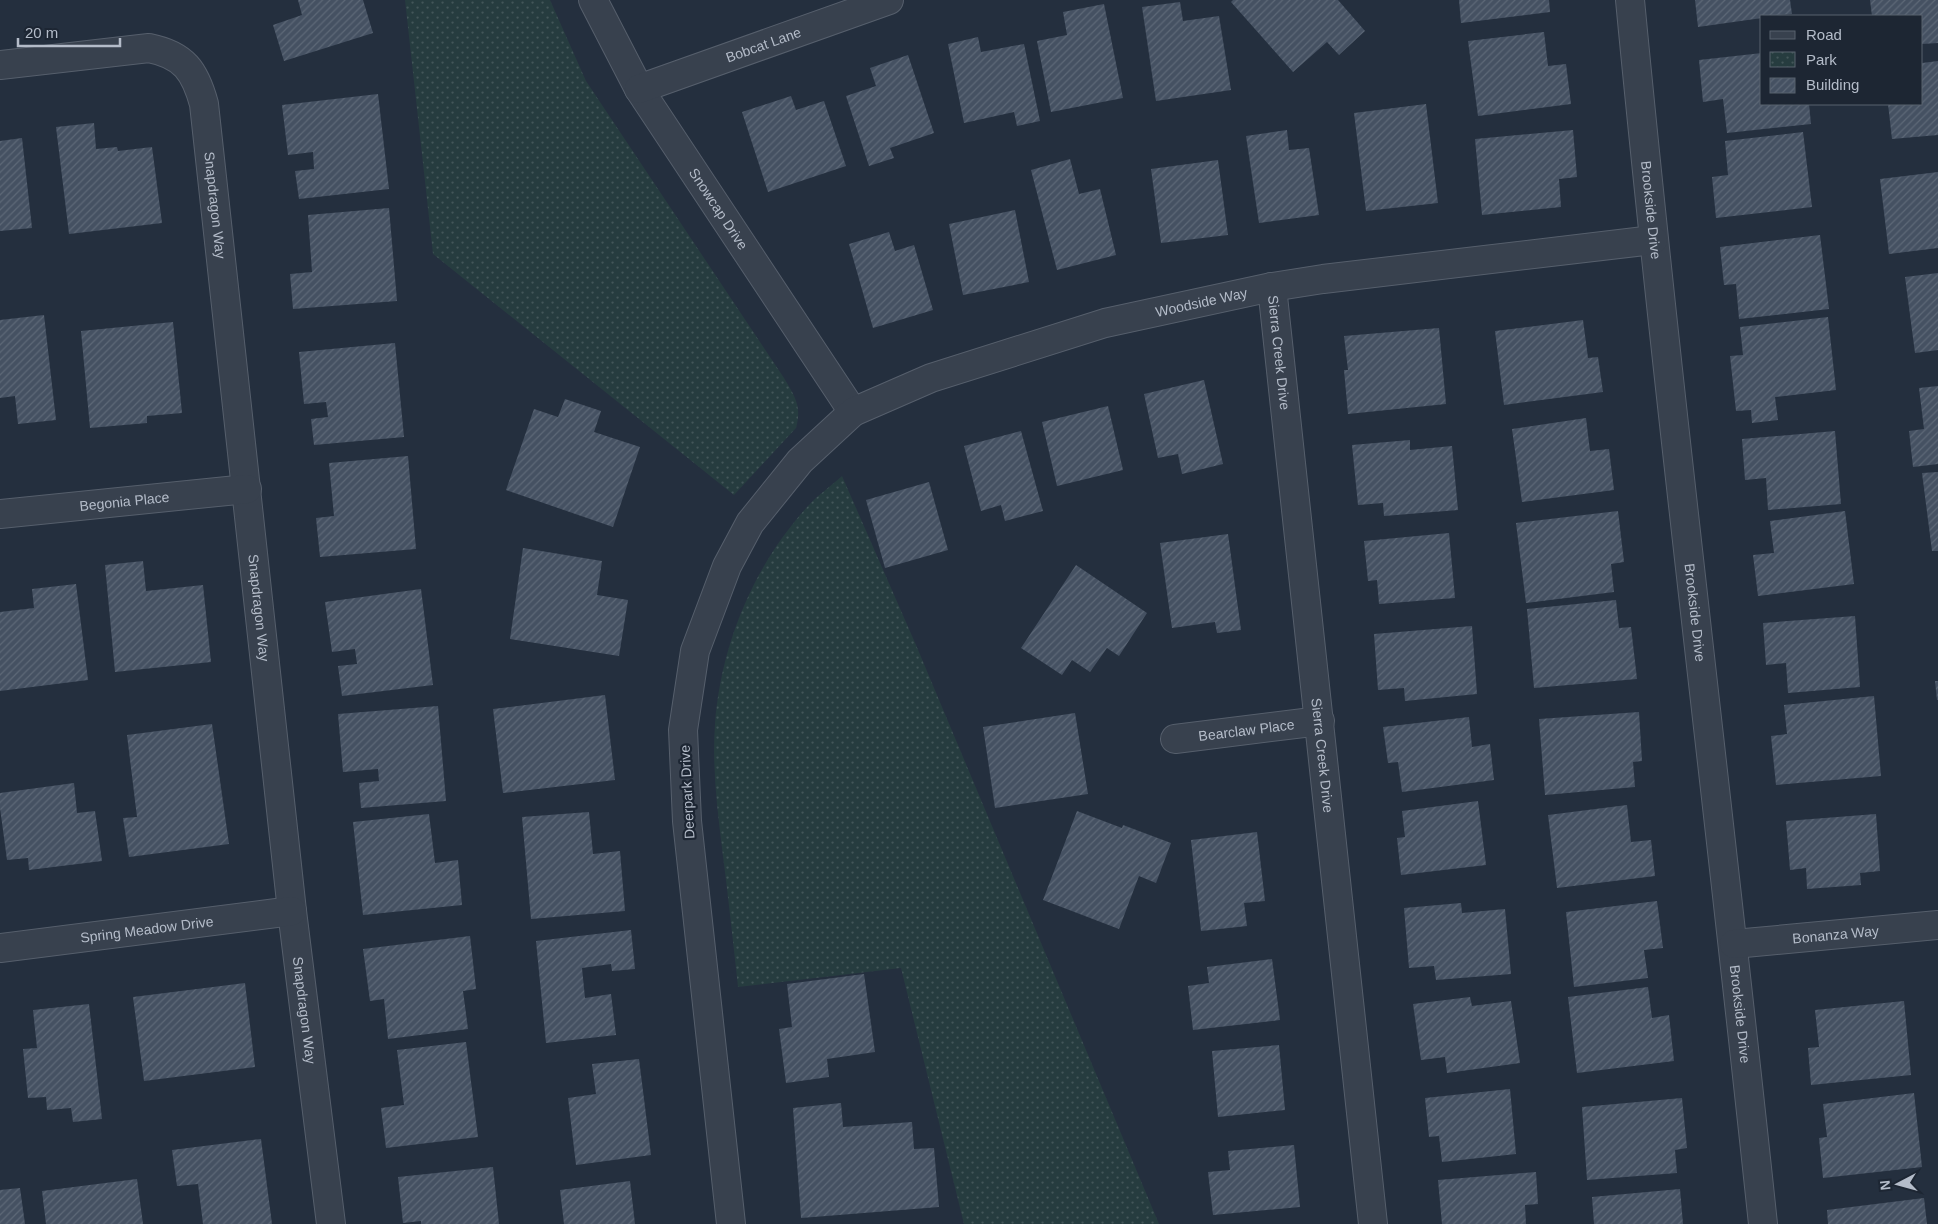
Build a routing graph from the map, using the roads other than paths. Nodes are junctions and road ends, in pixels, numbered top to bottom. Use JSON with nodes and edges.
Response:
{"nodes":[{"id":1,"x":593,"y":0,"type":"edge"},
{"id":2,"x":889,"y":0,"type":"edge"},
{"id":3,"x":1630,"y":0,"type":"edge"},
{"id":4,"x":0,"y":65,"type":"edge"},
{"id":5,"x":639,"y":89,"type":"junction"},
{"id":6,"x":1653,"y":240,"type":"junction"},
{"id":7,"x":1272,"y":287,"type":"junction"},
{"id":8,"x":852,"y":412,"type":"junction"},
{"id":9,"x":248,"y":489,"type":"junction"},
{"id":10,"x":0,"y":514,"type":"edge"},
{"id":11,"x":1320,"y":721,"type":"junction"},
{"id":12,"x":1175,"y":739,"type":"dead end"},
{"id":13,"x":292,"y":911,"type":"junction"},
{"id":14,"x":1938,"y":925,"type":"edge"},
{"id":15,"x":1734,"y":944,"type":"junction"},
{"id":16,"x":0,"y":948,"type":"edge"},
{"id":17,"x":332,"y":1224,"type":"edge"},
{"id":18,"x":731,"y":1224,"type":"edge"},
{"id":19,"x":1372,"y":1224,"type":"edge"},
{"id":20,"x":1763,"y":1224,"type":"edge"}],
"edges":[{"from":1,"to":5,"type":"street","name":"Snowcap Drive"},
{"from":2,"to":5,"type":"street","name":"Bobcat Lane"},
{"from":3,"to":6,"type":"street","name":"Brookside Drive"},
{"from":4,"to":9,"type":"street","name":"Snapdragon Way"},
{"from":5,"to":8,"type":"street","name":"Snowcap Drive"},
{"from":6,"to":7,"type":"street","name":"Woodside Way"},
{"from":6,"to":15,"type":"street","name":"Brookside Drive"},
{"from":7,"to":8,"type":"street","name":"Woodside Way"},
{"from":7,"to":11,"type":"street","name":"Sierra Creek Drive"},
{"from":8,"to":18,"type":"street","name":"Deerpark Drive"},
{"from":9,"to":10,"type":"street","name":"Begonia Place"},
{"from":9,"to":13,"type":"street","name":"Snapdragon Way"},
{"from":11,"to":12,"type":"street","name":"Bearclaw Place"},
{"from":11,"to":19,"type":"street","name":"Sierra Creek Drive"},
{"from":13,"to":16,"type":"street","name":"Spring Meadow Drive"},
{"from":13,"to":17,"type":"street","name":"Snapdragon Way"},
{"from":14,"to":15,"type":"street","name":"Bonanza Way"},
{"from":15,"to":20,"type":"street","name":"Brookside Drive"}]}
